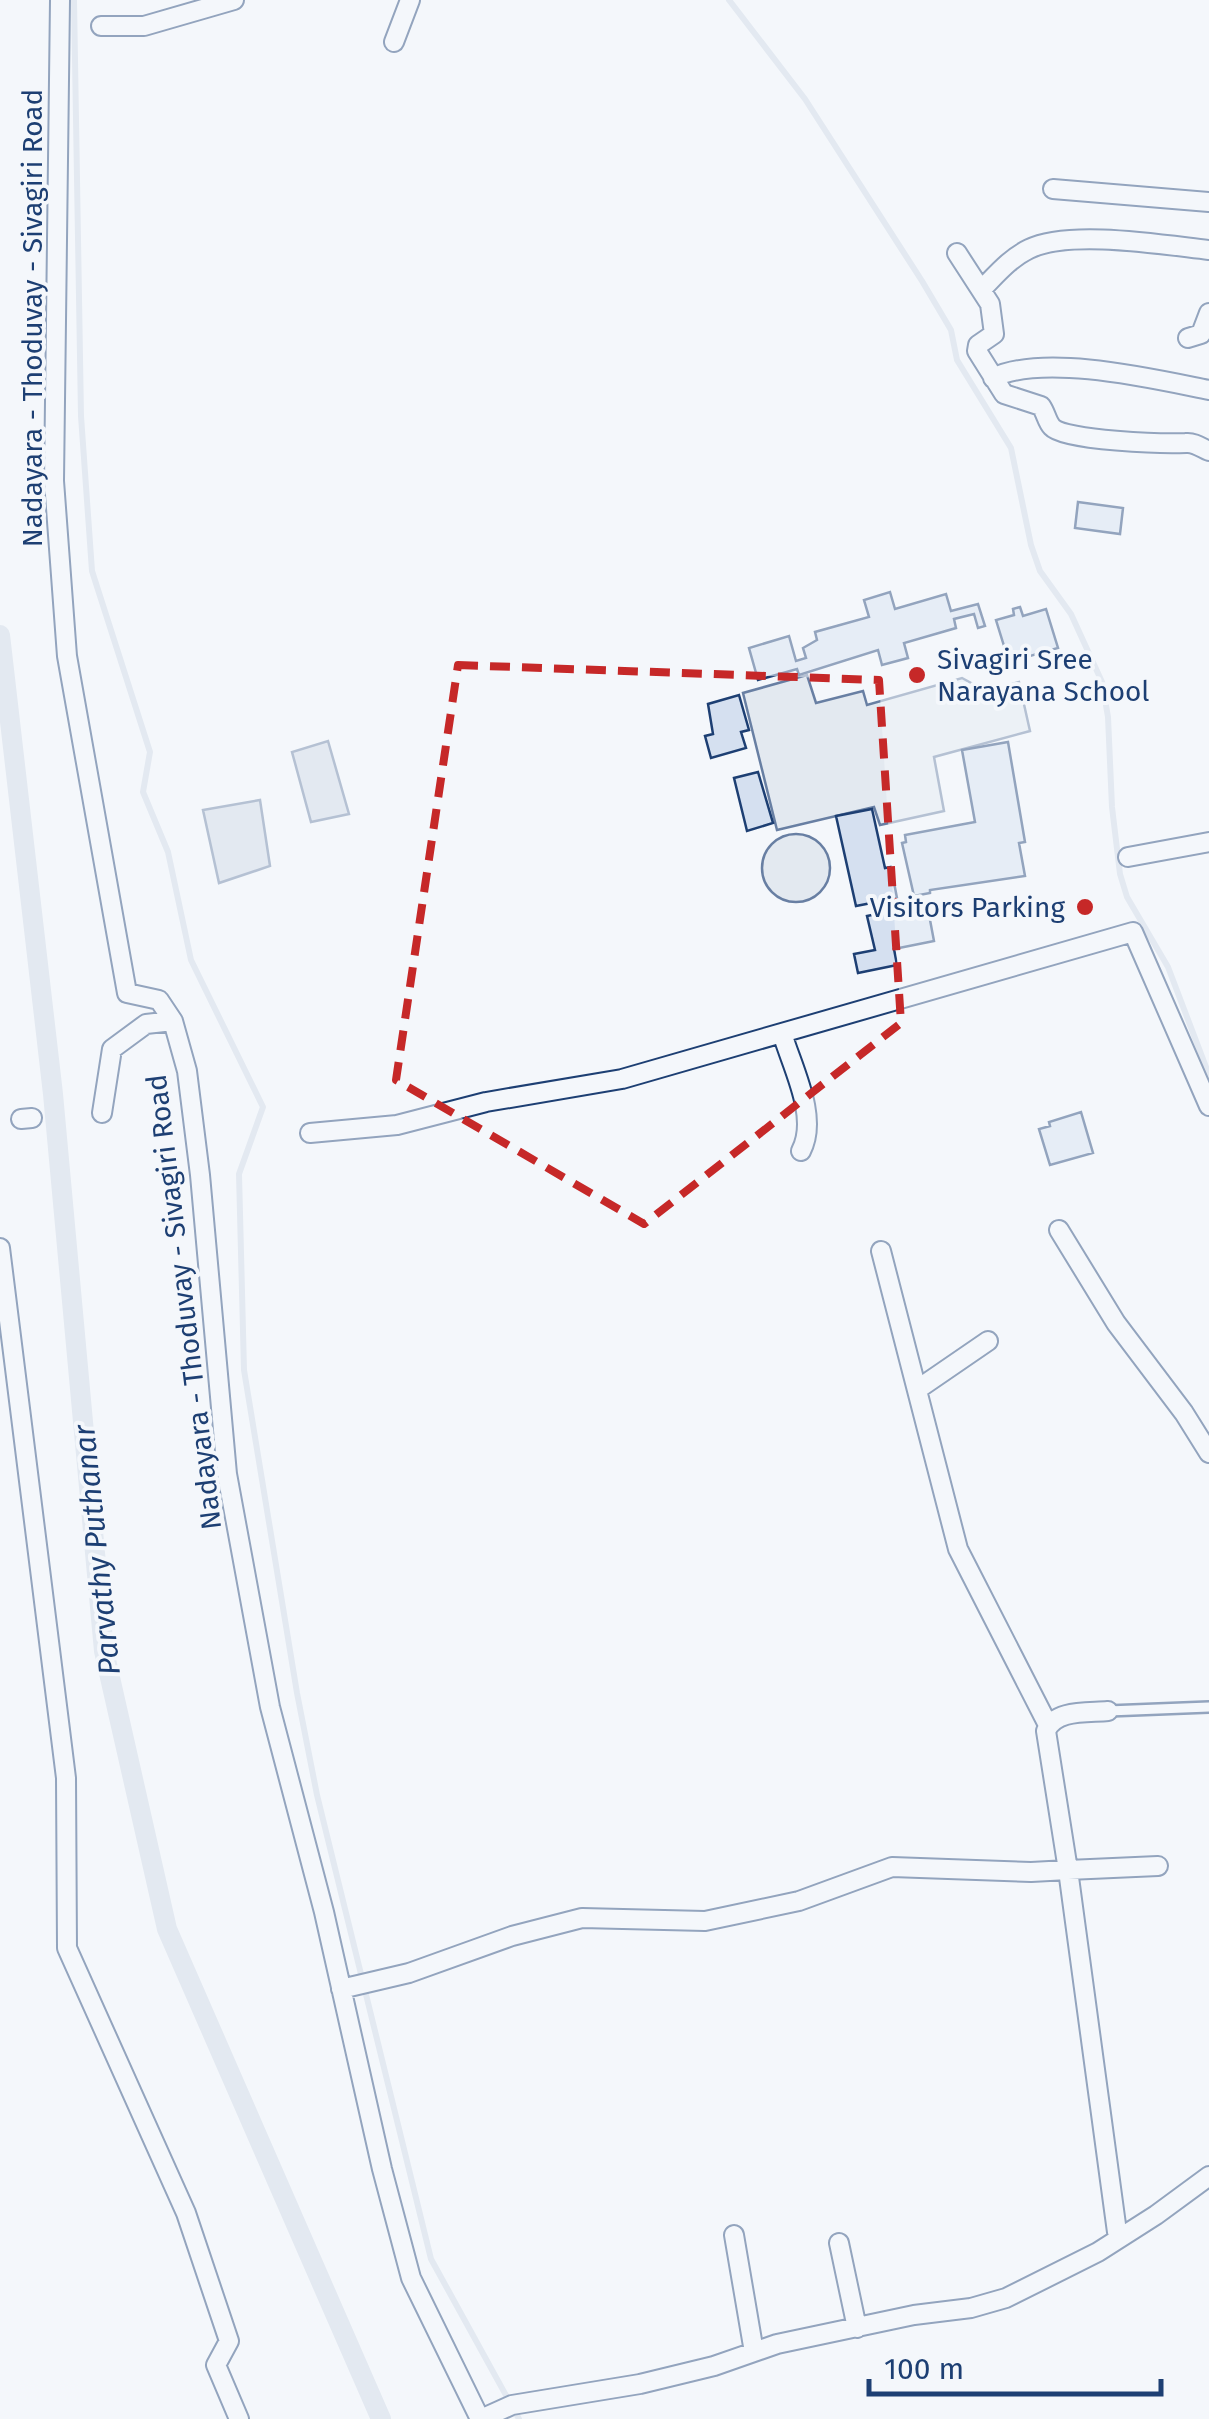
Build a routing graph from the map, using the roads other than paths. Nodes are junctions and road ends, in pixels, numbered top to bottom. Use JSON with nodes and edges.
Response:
{"nodes":[{"id":1,"x":60,"y":0,"type":"edge"},
{"id":2,"x":234,"y":0,"type":"edge"},
{"id":3,"x":410,"y":0,"type":"edge"},
{"id":4,"x":101,"y":26,"type":"dead end"},
{"id":5,"x":394,"y":42,"type":"dead end"},
{"id":6,"x":1053,"y":189,"type":"dead end"},
{"id":7,"x":1209,"y":202,"type":"edge"},
{"id":8,"x":1209,"y":250,"type":"edge"},
{"id":9,"x":956,"y":253,"type":"dead end"},
{"id":10,"x":981,"y":290,"type":"junction"},
{"id":11,"x":1209,"y":313,"type":"edge"},
{"id":12,"x":1188,"y":338,"type":"dead end"},
{"id":13,"x":993,"y":378,"type":"junction"},
{"id":14,"x":1209,"y":390,"type":"edge"},
{"id":15,"x":1209,"y":451,"type":"edge"},
{"id":16,"x":1209,"y":842,"type":"edge"},
{"id":17,"x":1128,"y":858,"type":"dead end"},
{"id":18,"x":173,"y":1021,"type":"junction"},
{"id":19,"x":782,"y":1033,"type":"junction"},
{"id":20,"x":1209,"y":1106,"type":"edge"},
{"id":21,"x":102,"y":1113,"type":"dead end"},
{"id":22,"x":310,"y":1133,"type":"dead end"},
{"id":23,"x":802,"y":1151,"type":"dead end"},
{"id":24,"x":1060,"y":1230,"type":"dead end"},
{"id":25,"x":0,"y":1248,"type":"edge"},
{"id":26,"x":882,"y":1251,"type":"dead end"},
{"id":27,"x":988,"y":1341,"type":"dead end"},
{"id":28,"x":918,"y":1389,"type":"junction"},
{"id":29,"x":1209,"y":1453,"type":"edge"},
{"id":30,"x":1209,"y":1707,"type":"edge"},
{"id":31,"x":1108,"y":1711,"type":"joint"},
{"id":32,"x":1048,"y":1725,"type":"junction"},
{"id":33,"x":1158,"y":1866,"type":"dead end"},
{"id":34,"x":1068,"y":1870,"type":"junction"},
{"id":35,"x":342,"y":1988,"type":"junction"},
{"id":36,"x":1209,"y":2176,"type":"edge"},
{"id":37,"x":1117,"y":2232,"type":"dead end"},
{"id":38,"x":734,"y":2235,"type":"dead end"},
{"id":39,"x":839,"y":2243,"type":"dead end"},
{"id":40,"x":857,"y":2328,"type":"junction"},
{"id":41,"x":754,"y":2352,"type":"junction"},
{"id":42,"x":238,"y":2419,"type":"edge"},
{"id":43,"x":480,"y":2419,"type":"edge"}],
"edges":[{"from":1,"to":18,"type":"street","name":"Nadayara - Thoduvay - Sivagiri Road"},
{"from":2,"to":4,"type":"street"},
{"from":3,"to":5,"type":"street"},
{"from":6,"to":7,"type":"street"},
{"from":8,"to":10,"type":"street"},
{"from":9,"to":10,"type":"street"},
{"from":10,"to":13,"type":"street"},
{"from":11,"to":12,"type":"street"},
{"from":13,"to":14,"type":"street"},
{"from":13,"to":15,"type":"street"},
{"from":16,"to":17,"type":"street"},
{"from":18,"to":21,"type":"street"},
{"from":18,"to":35,"type":"street","name":"Nadayara - Thoduvay - Sivagiri Road"},
{"from":19,"to":20,"type":"street"},
{"from":19,"to":22,"type":"street"},
{"from":19,"to":23,"type":"street"},
{"from":24,"to":29,"type":"street"},
{"from":25,"to":42,"type":"street"},
{"from":26,"to":28,"type":"street"},
{"from":27,"to":28,"type":"street"},
{"from":28,"to":32,"type":"street"},
{"from":30,"to":31,"type":"lane"},
{"from":31,"to":32,"type":"street"},
{"from":32,"to":34,"type":"street"},
{"from":33,"to":34,"type":"street"},
{"from":34,"to":35,"type":"street"},
{"from":34,"to":37,"type":"street"},
{"from":35,"to":43,"type":"street","name":"Nadayara - Thoduvay - Sivagiri Road"},
{"from":36,"to":40,"type":"street"},
{"from":38,"to":41,"type":"street"},
{"from":39,"to":40,"type":"street"},
{"from":40,"to":41,"type":"street"},
{"from":41,"to":43,"type":"street"}]}
